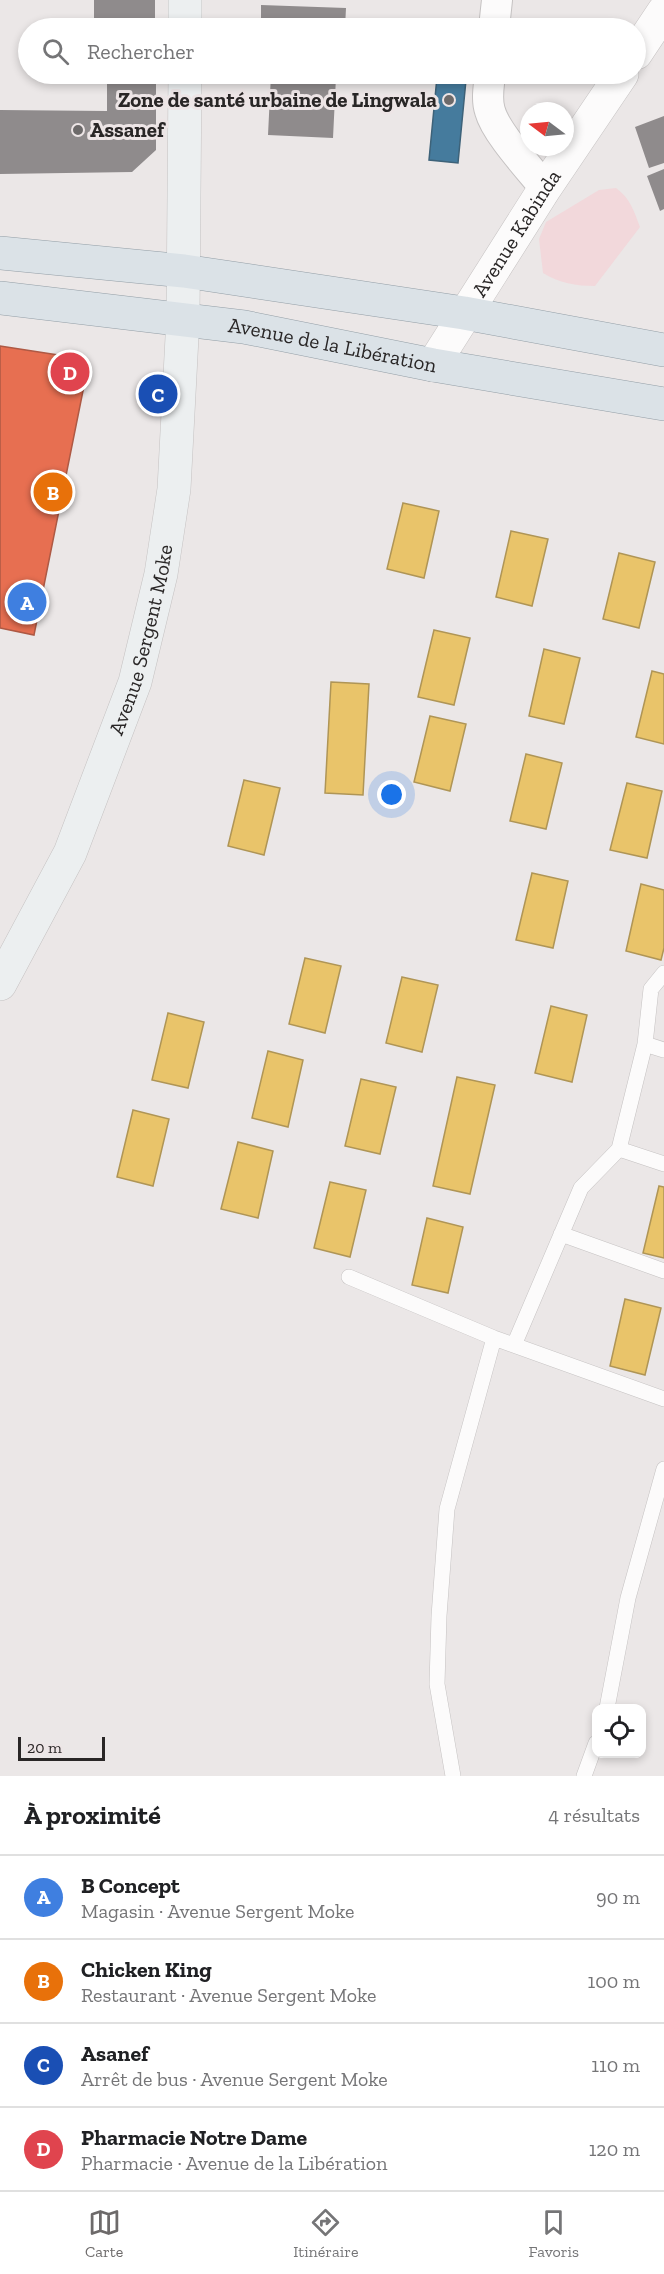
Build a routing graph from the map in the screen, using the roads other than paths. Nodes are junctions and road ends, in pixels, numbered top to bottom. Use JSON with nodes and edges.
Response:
{"nodes":[{"id":1,"x":186,"y":0,"type":"edge"},
{"id":2,"x":497,"y":0,"type":"edge"},
{"id":3,"x":664,"y":11,"type":"edge"},
{"id":4,"x":185,"y":18,"type":"edge"},
{"id":5,"x":496,"y":18,"type":"edge"},
{"id":6,"x":646,"y":38,"type":"edge"},
{"id":7,"x":185,"y":84,"type":"edge"},
{"id":8,"x":489,"y":84,"type":"edge"},
{"id":9,"x":615,"y":84,"type":"edge"},
{"id":10,"x":545,"y":188,"type":"junction"},
{"id":11,"x":0,"y":253,"type":"edge"},
{"id":12,"x":184,"y":271,"type":"junction"},
{"id":13,"x":0,"y":298,"type":"edge"},
{"id":14,"x":464,"y":313,"type":"junction"},
{"id":15,"x":183,"y":318,"type":"junction"},
{"id":16,"x":664,"y":350,"type":"edge"},
{"id":17,"x":433,"y":365,"type":"junction"},
{"id":18,"x":664,"y":404,"type":"edge"},
{"id":19,"x":664,"y":973,"type":"edge"},
{"id":20,"x":0,"y":984,"type":"edge"},
{"id":21,"x":645,"y":1044,"type":"junction"},
{"id":22,"x":664,"y":1050,"type":"edge"},
{"id":23,"x":619,"y":1149,"type":"junction"},
{"id":24,"x":664,"y":1164,"type":"edge"},
{"id":25,"x":561,"y":1234,"type":"junction"},
{"id":26,"x":664,"y":1271,"type":"edge"},
{"id":27,"x":349,"y":1277,"type":"dead end"},
{"id":28,"x":494,"y":1338,"type":"junction"},
{"id":29,"x":514,"y":1345,"type":"junction"},
{"id":30,"x":664,"y":1399,"type":"edge"},
{"id":31,"x":664,"y":1469,"type":"edge"},
{"id":32,"x":608,"y":1704,"type":"edge"},
{"id":33,"x":592,"y":1756,"type":"edge"},
{"id":34,"x":453,"y":1776,"type":"edge"},
{"id":35,"x":584,"y":1776,"type":"edge"}],
"edges":[{"from":1,"to":4,"type":"main road"},
{"from":2,"to":5,"type":"street"},
{"from":3,"to":6,"type":"street"},
{"from":7,"to":12,"type":"main road","name":"Avenue Sergent Moke"},
{"from":8,"to":10,"type":"street"},
{"from":9,"to":10,"type":"street","name":"Avenue Kabinda"},
{"from":10,"to":14,"type":"street","name":"Avenue Kabinda"},
{"from":11,"to":12,"type":"main road"},
{"from":12,"to":14,"type":"main road"},
{"from":12,"to":15,"type":"main road","name":"Avenue Sergent Moke"},
{"from":13,"to":15,"type":"main road","name":"Avenue de la Libération"},
{"from":14,"to":16,"type":"main road"},
{"from":14,"to":17,"type":"street","name":"Avenue Kabinda"},
{"from":15,"to":17,"type":"main road","name":"Avenue de la Libération"},
{"from":15,"to":20,"type":"main road","name":"Avenue Sergent Moke"},
{"from":17,"to":18,"type":"main road","name":"Avenue de la Libération"},
{"from":19,"to":21,"type":"lane"},
{"from":21,"to":22,"type":"lane"},
{"from":21,"to":23,"type":"lane"},
{"from":23,"to":24,"type":"lane"},
{"from":23,"to":25,"type":"lane"},
{"from":25,"to":26,"type":"lane"},
{"from":25,"to":29,"type":"lane"},
{"from":27,"to":28,"type":"lane"},
{"from":28,"to":29,"type":"lane"},
{"from":28,"to":34,"type":"lane"},
{"from":29,"to":30,"type":"lane"},
{"from":31,"to":32,"type":"lane"},
{"from":33,"to":35,"type":"lane"}]}
